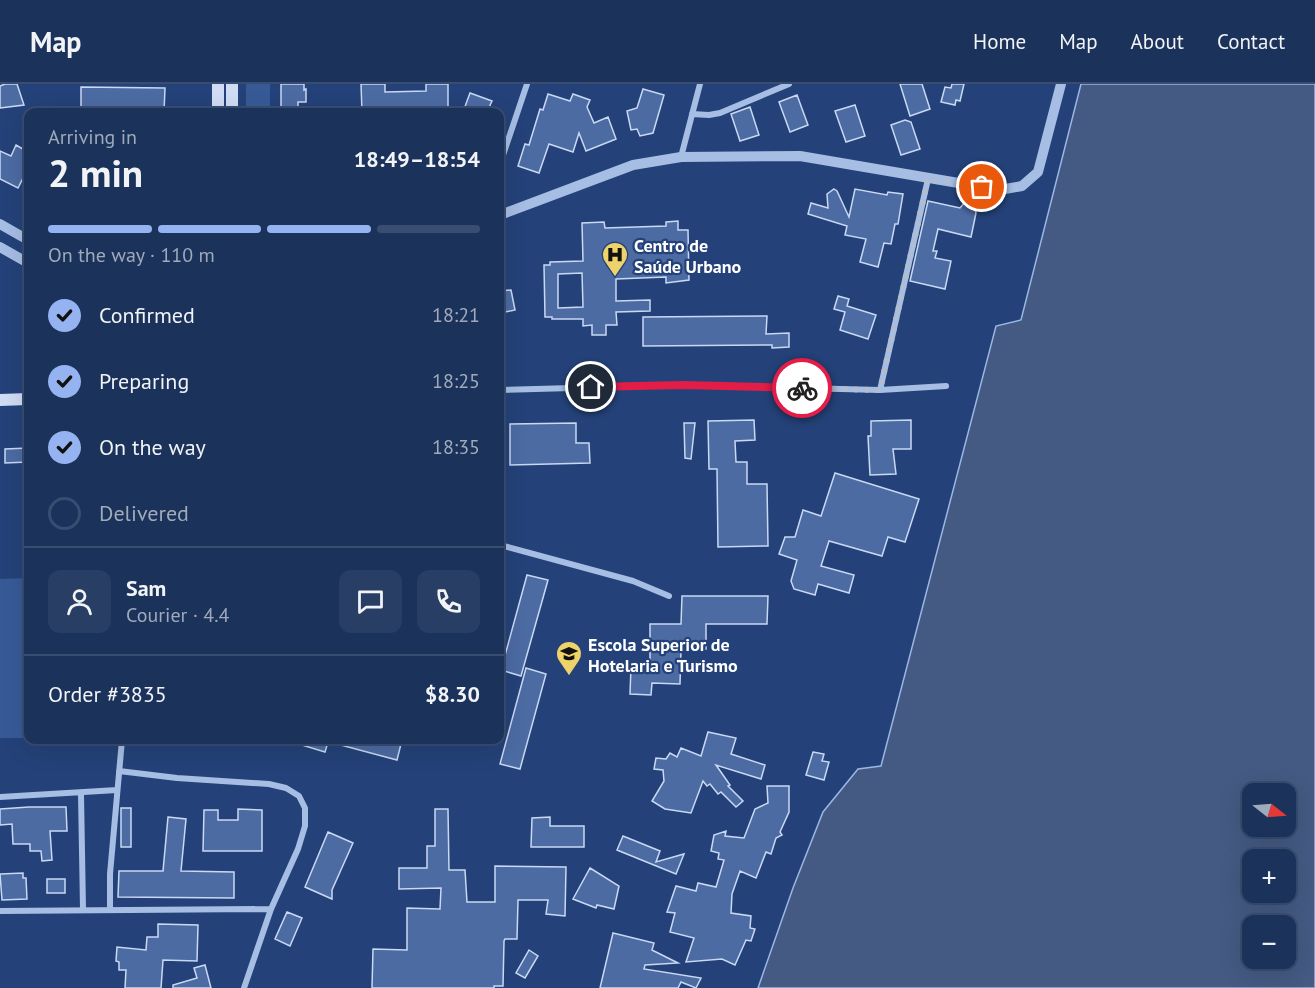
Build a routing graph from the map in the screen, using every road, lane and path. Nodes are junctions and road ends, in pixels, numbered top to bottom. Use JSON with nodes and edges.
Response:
{"nodes":[{"id":1,"x":218,"y":84,"type":"edge"},
{"id":2,"x":232,"y":84,"type":"edge"},
{"id":3,"x":527,"y":84,"type":"edge"},
{"id":4,"x":700,"y":84,"type":"edge"},
{"id":5,"x":789,"y":84,"type":"edge"},
{"id":6,"x":1061,"y":84,"type":"edge"},
{"id":7,"x":218,"y":108,"type":"edge"},
{"id":8,"x":232,"y":108,"type":"edge"},
{"id":9,"x":692,"y":114,"type":"junction"},
{"id":10,"x":504,"y":152,"type":"edge"},
{"id":11,"x":681,"y":157,"type":"junction"},
{"id":12,"x":928,"y":179,"type":"junction"},
{"id":13,"x":504,"y":213,"type":"edge"},
{"id":14,"x":0,"y":224,"type":"edge"},
{"id":15,"x":24,"y":238,"type":"edge"},
{"id":16,"x":0,"y":247,"type":"edge"},
{"id":17,"x":24,"y":261,"type":"edge"},
{"id":18,"x":946,"y":386,"type":"dead end"},
{"id":19,"x":504,"y":390,"type":"edge"},
{"id":20,"x":880,"y":390,"type":"junction"},
{"id":21,"x":24,"y":399,"type":"edge"},
{"id":22,"x":0,"y":400,"type":"edge"},
{"id":23,"x":504,"y":546,"type":"edge"},
{"id":24,"x":669,"y":596,"type":"dead end"},
{"id":25,"x":122,"y":744,"type":"edge"},
{"id":26,"x":119,"y":771,"type":"junction"},
{"id":27,"x":117,"y":790,"type":"junction"},
{"id":28,"x":81,"y":794,"type":"junction"},
{"id":29,"x":0,"y":797,"type":"edge"},
{"id":30,"x":83,"y":909,"type":"junction"},
{"id":31,"x":271,"y":909,"type":"junction"},
{"id":32,"x":110,"y":910,"type":"junction"},
{"id":33,"x":0,"y":911,"type":"edge"},
{"id":34,"x":244,"y":988,"type":"edge"}],
"edges":[{"from":1,"to":7,"type":"main road"},
{"from":2,"to":8,"type":"main road"},
{"from":3,"to":10,"type":"street"},
{"from":4,"to":9,"type":"street"},
{"from":5,"to":9,"type":"street"},
{"from":6,"to":12,"type":"street"},
{"from":9,"to":11,"type":"street"},
{"from":11,"to":12,"type":"street"},
{"from":11,"to":13,"type":"street"},
{"from":12,"to":20,"type":"street"},
{"from":14,"to":15,"type":"street"},
{"from":16,"to":17,"type":"street"},
{"from":18,"to":20,"type":"street"},
{"from":19,"to":20,"type":"street"},
{"from":21,"to":22,"type":"main road"},
{"from":23,"to":24,"type":"street"},
{"from":25,"to":26,"type":"street"},
{"from":26,"to":27,"type":"street"},
{"from":26,"to":31,"type":"street"},
{"from":27,"to":28,"type":"street"},
{"from":27,"to":32,"type":"street"},
{"from":28,"to":29,"type":"street"},
{"from":28,"to":30,"type":"street"},
{"from":30,"to":32,"type":"street"},
{"from":30,"to":33,"type":"street"},
{"from":31,"to":32,"type":"street"},
{"from":31,"to":34,"type":"street"}]}
